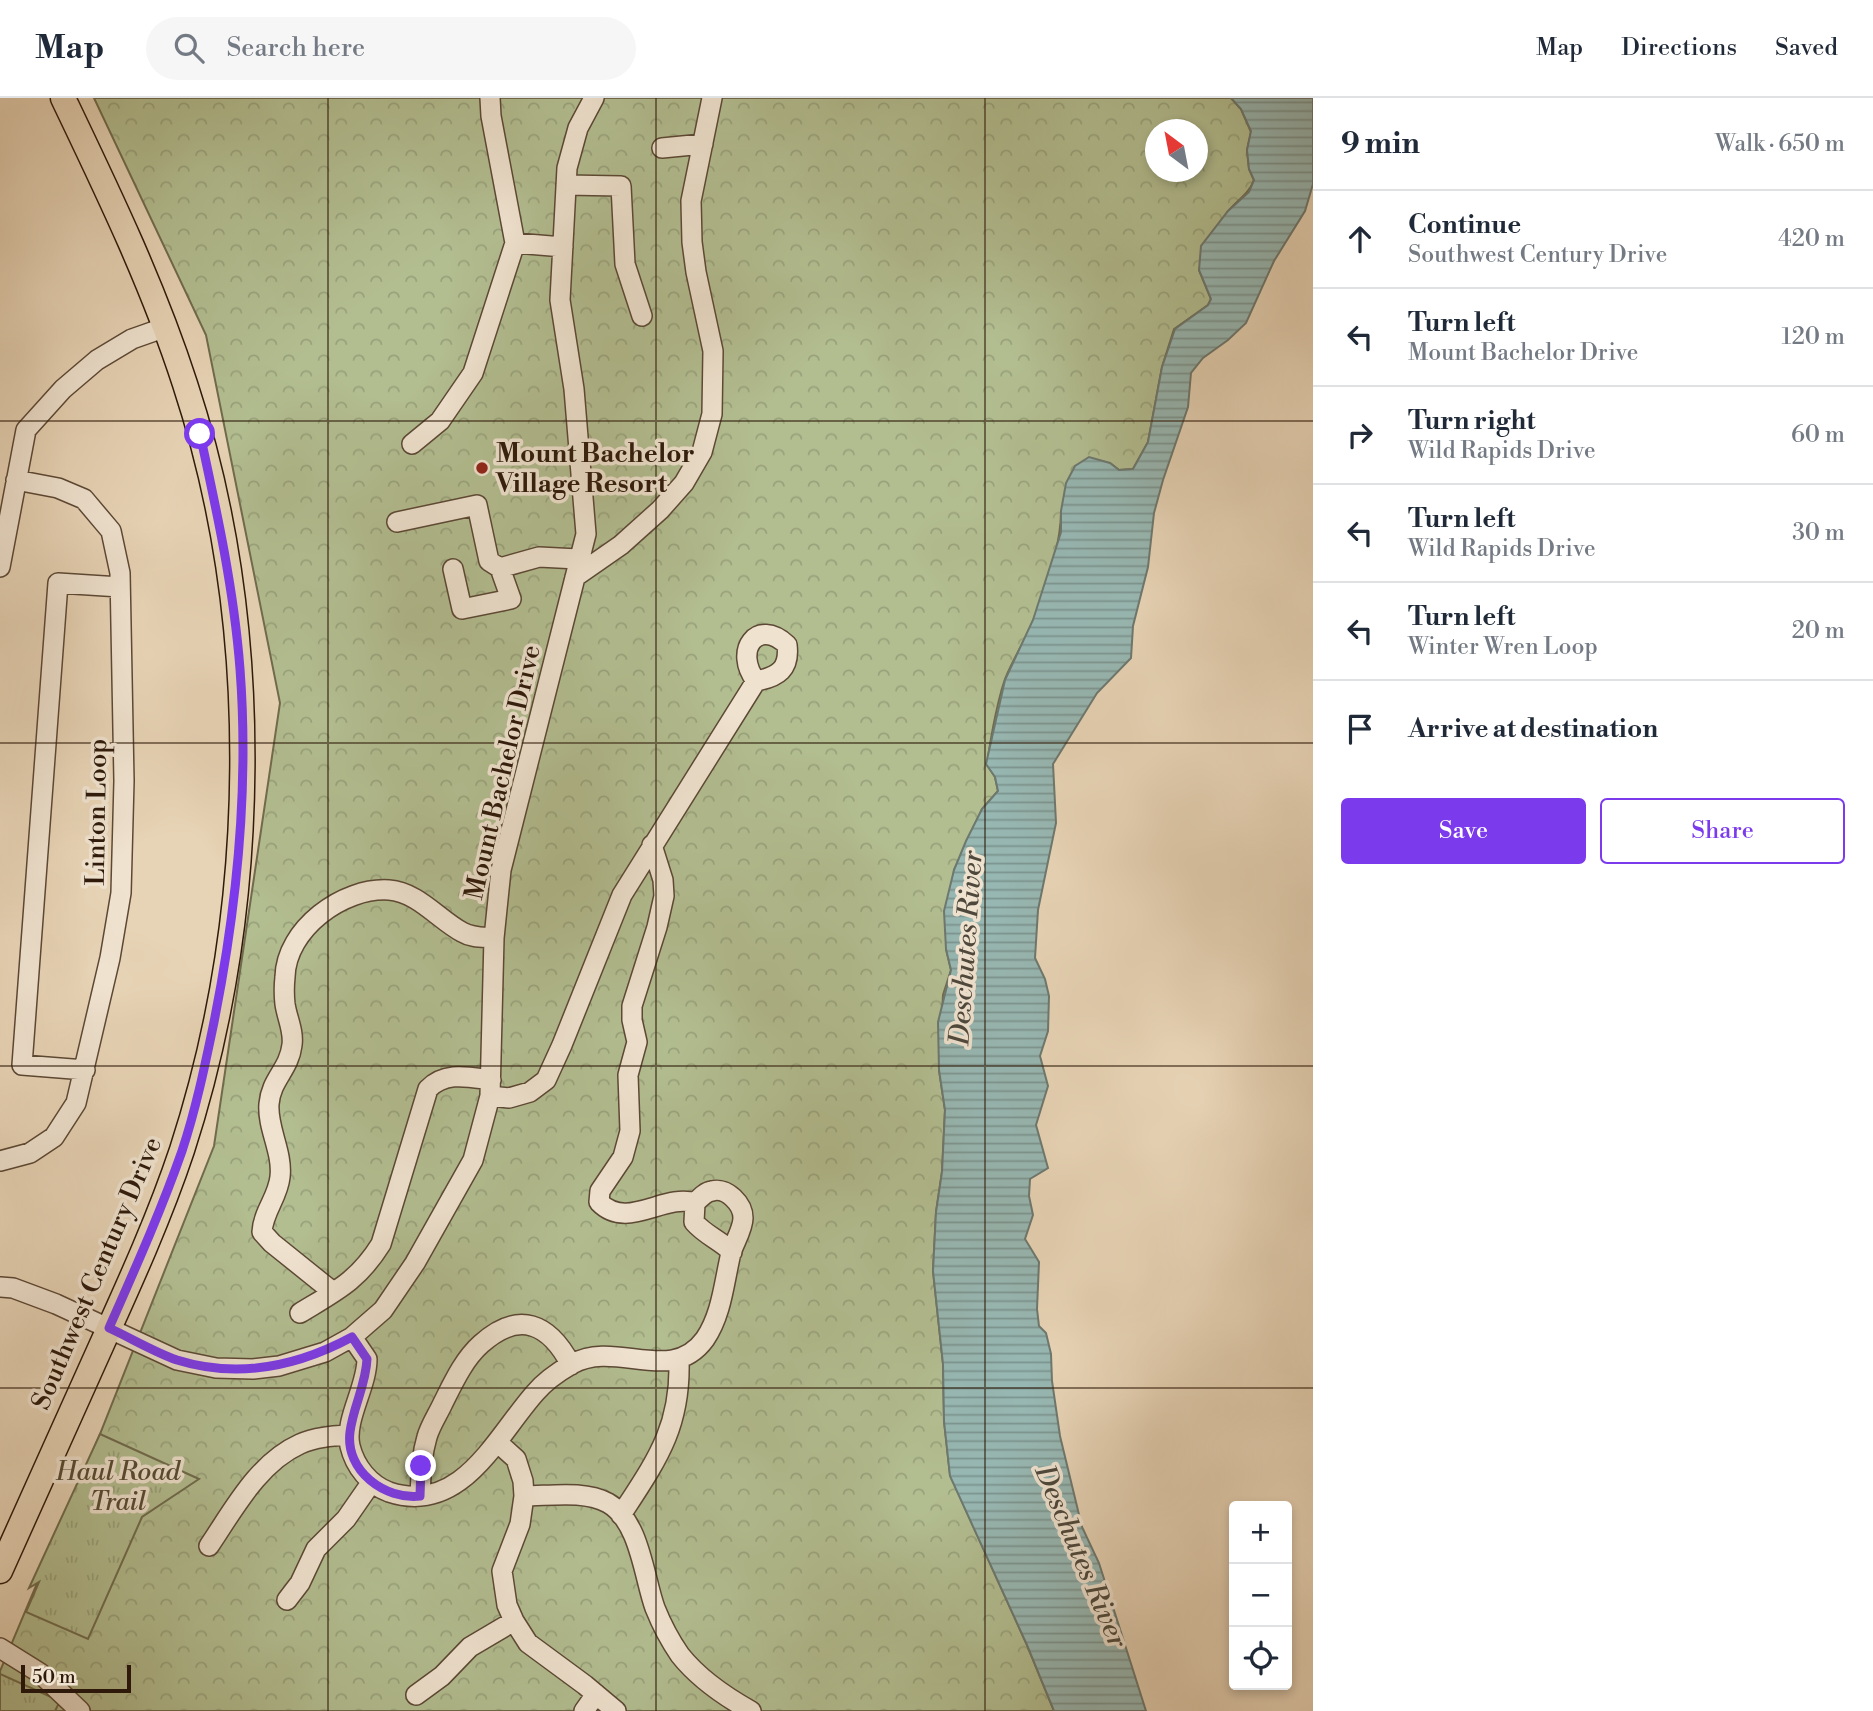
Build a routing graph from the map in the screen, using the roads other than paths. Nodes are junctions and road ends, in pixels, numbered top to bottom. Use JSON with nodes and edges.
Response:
{"nodes":[{"id":1,"x":63,"y":98,"type":"edge"},
{"id":2,"x":490,"y":98,"type":"edge"},
{"id":3,"x":594,"y":98,"type":"edge"},
{"id":4,"x":709,"y":99,"type":"edge"},
{"id":5,"x":703,"y":144,"type":"junction"},
{"id":6,"x":662,"y":148,"type":"dead end"},
{"id":7,"x":566,"y":185,"type":"junction"},
{"id":8,"x":515,"y":243,"type":"junction"},
{"id":9,"x":563,"y":247,"type":"junction"},
{"id":10,"x":642,"y":316,"type":"dead end"},
{"id":11,"x":166,"y":327,"type":"junction"},
{"id":12,"x":412,"y":444,"type":"dead end"},
{"id":13,"x":16,"y":480,"type":"junction"},
{"id":14,"x":397,"y":522,"type":"dead end"},
{"id":15,"x":0,"y":567,"type":"edge"},
{"id":16,"x":500,"y":568,"type":"junction"},
{"id":17,"x":576,"y":568,"type":"junction"},
{"id":18,"x":453,"y":569,"type":"dead end"},
{"id":19,"x":120,"y":587,"type":"junction"},
{"id":20,"x":756,"y":681,"type":"dead end"},
{"id":21,"x":652,"y":845,"type":"junction"},
{"id":22,"x":494,"y":937,"type":"junction"},
{"id":23,"x":85,"y":1070,"type":"junction"},
{"id":24,"x":491,"y":1088,"type":"junction"},
{"id":25,"x":0,"y":1161,"type":"edge"},
{"id":26,"x":695,"y":1203,"type":"junction"},
{"id":27,"x":732,"y":1252,"type":"junction"},
{"id":28,"x":0,"y":1287,"type":"edge"},
{"id":29,"x":333,"y":1292,"type":"junction"},
{"id":30,"x":300,"y":1313,"type":"dead end"},
{"id":31,"x":109,"y":1328,"type":"junction"},
{"id":32,"x":352,"y":1337,"type":"junction"},
{"id":33,"x":679,"y":1360,"type":"junction"},
{"id":34,"x":571,"y":1365,"type":"junction"},
{"id":35,"x":349,"y":1435,"type":"junction"},
{"id":36,"x":497,"y":1442,"type":"junction"},
{"id":37,"x":371,"y":1483,"type":"junction"},
{"id":38,"x":420,"y":1496,"type":"junction"},
{"id":39,"x":524,"y":1496,"type":"junction"},
{"id":40,"x":621,"y":1515,"type":"junction"},
{"id":41,"x":209,"y":1546,"type":"dead end"},
{"id":42,"x":0,"y":1571,"type":"edge"},
{"id":43,"x":287,"y":1600,"type":"dead end"},
{"id":44,"x":514,"y":1621,"type":"junction"},
{"id":45,"x":0,"y":1648,"type":"edge"},
{"id":46,"x":596,"y":1694,"type":"junction"},
{"id":47,"x":416,"y":1695,"type":"dead end"},
{"id":48,"x":80,"y":1711,"type":"edge"},
{"id":49,"x":584,"y":1711,"type":"edge"},
{"id":50,"x":615,"y":1711,"type":"edge"},
{"id":51,"x":751,"y":1711,"type":"edge"}],
"edges":[{"from":1,"to":11,"type":"main road","name":"Southwest Century Drive"},
{"from":2,"to":8,"type":"street"},
{"from":3,"to":7,"type":"street","name":"Mount Bachelor Drive"},
{"from":4,"to":5,"type":"street"},
{"from":5,"to":6,"type":"street"},
{"from":5,"to":17,"type":"street"},
{"from":7,"to":9,"type":"street","name":"Mount Bachelor Drive"},
{"from":7,"to":10,"type":"street"},
{"from":8,"to":9,"type":"street"},
{"from":8,"to":12,"type":"street"},
{"from":9,"to":17,"type":"street","name":"Mount Bachelor Drive"},
{"from":11,"to":13,"type":"street"},
{"from":11,"to":31,"type":"main road","name":"Southwest Century Drive"},
{"from":13,"to":15,"type":"street"},
{"from":13,"to":19,"type":"street","name":"Linton Loop"},
{"from":14,"to":16,"type":"street"},
{"from":16,"to":17,"type":"street"},
{"from":16,"to":18,"type":"street"},
{"from":17,"to":22,"type":"street","name":"Mount Bachelor Drive"},
{"from":19,"to":23,"type":"street","name":"Linton Loop"},
{"from":19,"to":23,"type":"street"},
{"from":20,"to":21,"type":"street"},
{"from":21,"to":24,"type":"street"},
{"from":21,"to":26,"type":"street"},
{"from":22,"to":24,"type":"street","name":"Mount Bachelor Drive"},
{"from":22,"to":29,"type":"street"},
{"from":23,"to":25,"type":"street","name":"Linton Loop"},
{"from":24,"to":29,"type":"street"},
{"from":24,"to":32,"type":"street","name":"Mount Bachelor Drive"},
{"from":26,"to":27,"type":"street"},
{"from":26,"to":27,"type":"street"},
{"from":27,"to":33,"type":"street"},
{"from":28,"to":31,"type":"street","name":"Mount Bachelor Drive"},
{"from":29,"to":30,"type":"street"},
{"from":31,"to":32,"type":"street","name":"Mount Bachelor Drive"},
{"from":31,"to":42,"type":"main road","name":"Southwest Century Drive"},
{"from":32,"to":35,"type":"street"},
{"from":33,"to":34,"type":"street"},
{"from":33,"to":40,"type":"street"},
{"from":34,"to":36,"type":"street"},
{"from":34,"to":38,"type":"street"},
{"from":35,"to":37,"type":"street"},
{"from":35,"to":41,"type":"street"},
{"from":36,"to":38,"type":"street"},
{"from":36,"to":39,"type":"street"},
{"from":37,"to":38,"type":"street"},
{"from":37,"to":43,"type":"street"},
{"from":39,"to":40,"type":"street"},
{"from":39,"to":44,"type":"street"},
{"from":40,"to":51,"type":"street"},
{"from":44,"to":46,"type":"street"},
{"from":44,"to":47,"type":"street"},
{"from":45,"to":48,"type":"street"},
{"from":46,"to":49,"type":"street"},
{"from":46,"to":50,"type":"street"}]}
